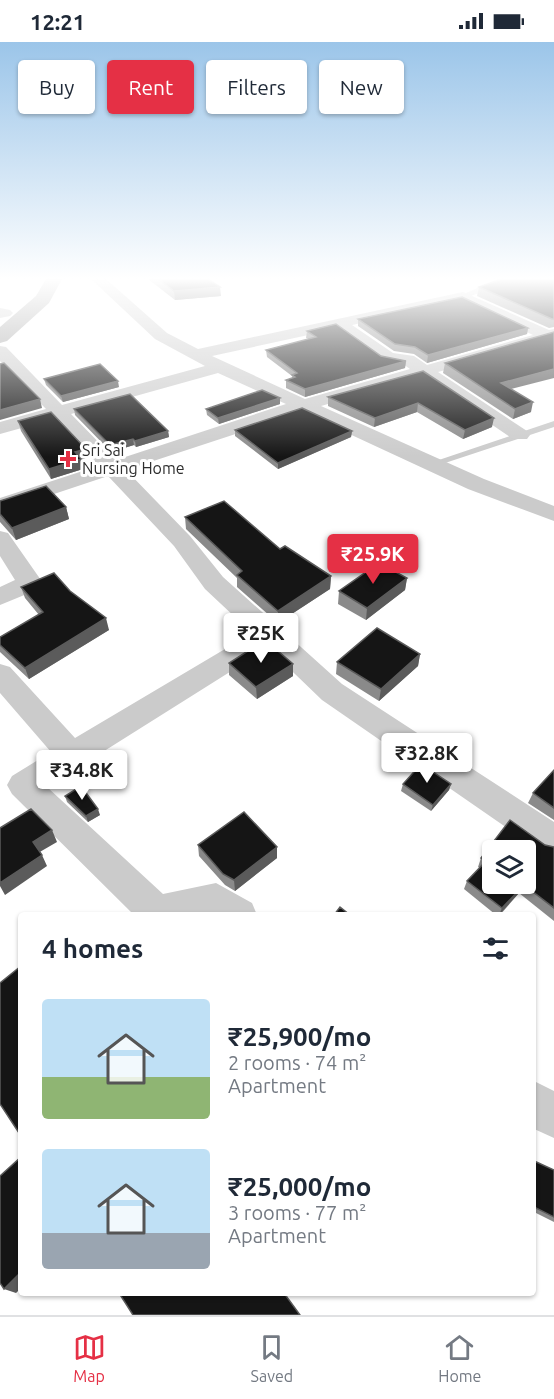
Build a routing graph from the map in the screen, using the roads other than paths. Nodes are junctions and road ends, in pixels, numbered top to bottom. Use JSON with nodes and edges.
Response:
{"nodes":[{"id":1,"x":166,"y":338,"type":"edge"},
{"id":2,"x":267,"y":338,"type":"edge"},
{"id":3,"x":361,"y":338,"type":"edge"},
{"id":4,"x":539,"y":338,"type":"edge"},
{"id":5,"x":530,"y":341,"type":"junction"},
{"id":6,"x":0,"y":351,"type":"edge"},
{"id":7,"x":196,"y":354,"type":"junction"},
{"id":8,"x":554,"y":354,"type":"edge"},
{"id":9,"x":220,"y":367,"type":"junction"},
{"id":10,"x":424,"y":371,"type":"junction"},
{"id":11,"x":303,"y":405,"type":"junction"},
{"id":12,"x":60,"y":412,"type":"junction"},
{"id":13,"x":554,"y":424,"type":"edge"},
{"id":14,"x":0,"y":428,"type":"edge"},
{"id":15,"x":520,"y":435,"type":"junction"},
{"id":16,"x":432,"y":464,"type":"junction"},
{"id":17,"x":113,"y":468,"type":"junction"},
{"id":18,"x":0,"y":505,"type":"edge"},
{"id":19,"x":554,"y":514,"type":"edge"},
{"id":20,"x":0,"y":538,"type":"edge"},
{"id":21,"x":0,"y":597,"type":"edge"},
{"id":22,"x":269,"y":635,"type":"junction"},
{"id":23,"x":0,"y":674,"type":"edge"},
{"id":24,"x":72,"y":755,"type":"junction"},
{"id":25,"x":554,"y":840,"type":"edge"},
{"id":26,"x":157,"y":912,"type":"edge"},
{"id":27,"x":162,"y":912,"type":"edge"},
{"id":28,"x":234,"y":912,"type":"edge"},
{"id":29,"x":536,"y":1105,"type":"edge"},
{"id":30,"x":554,"y":1116,"type":"edge"}],
"edges":[{"from":1,"to":7,"type":"street"},
{"from":2,"to":7,"type":"street"},
{"from":3,"to":10,"type":"street"},
{"from":4,"to":5,"type":"street"},
{"from":5,"to":8,"type":"street"},
{"from":5,"to":10,"type":"street"},
{"from":6,"to":12,"type":"street"},
{"from":7,"to":9,"type":"street"},
{"from":9,"to":11,"type":"street"},
{"from":9,"to":12,"type":"street"},
{"from":10,"to":11,"type":"street"},
{"from":10,"to":15,"type":"street"},
{"from":11,"to":16,"type":"street"},
{"from":11,"to":17,"type":"street"},
{"from":12,"to":14,"type":"street"},
{"from":12,"to":17,"type":"street"},
{"from":13,"to":15,"type":"lane"},
{"from":15,"to":16,"type":"lane"},
{"from":16,"to":19,"type":"street"},
{"from":17,"to":18,"type":"street"},
{"from":17,"to":22,"type":"street"},
{"from":20,"to":21,"type":"street"},
{"from":22,"to":24,"type":"street"},
{"from":22,"to":25,"type":"street"},
{"from":23,"to":24,"type":"street"},
{"from":24,"to":26,"type":"street"},
{"from":27,"to":28,"type":"street"},
{"from":29,"to":30,"type":"street"}]}
